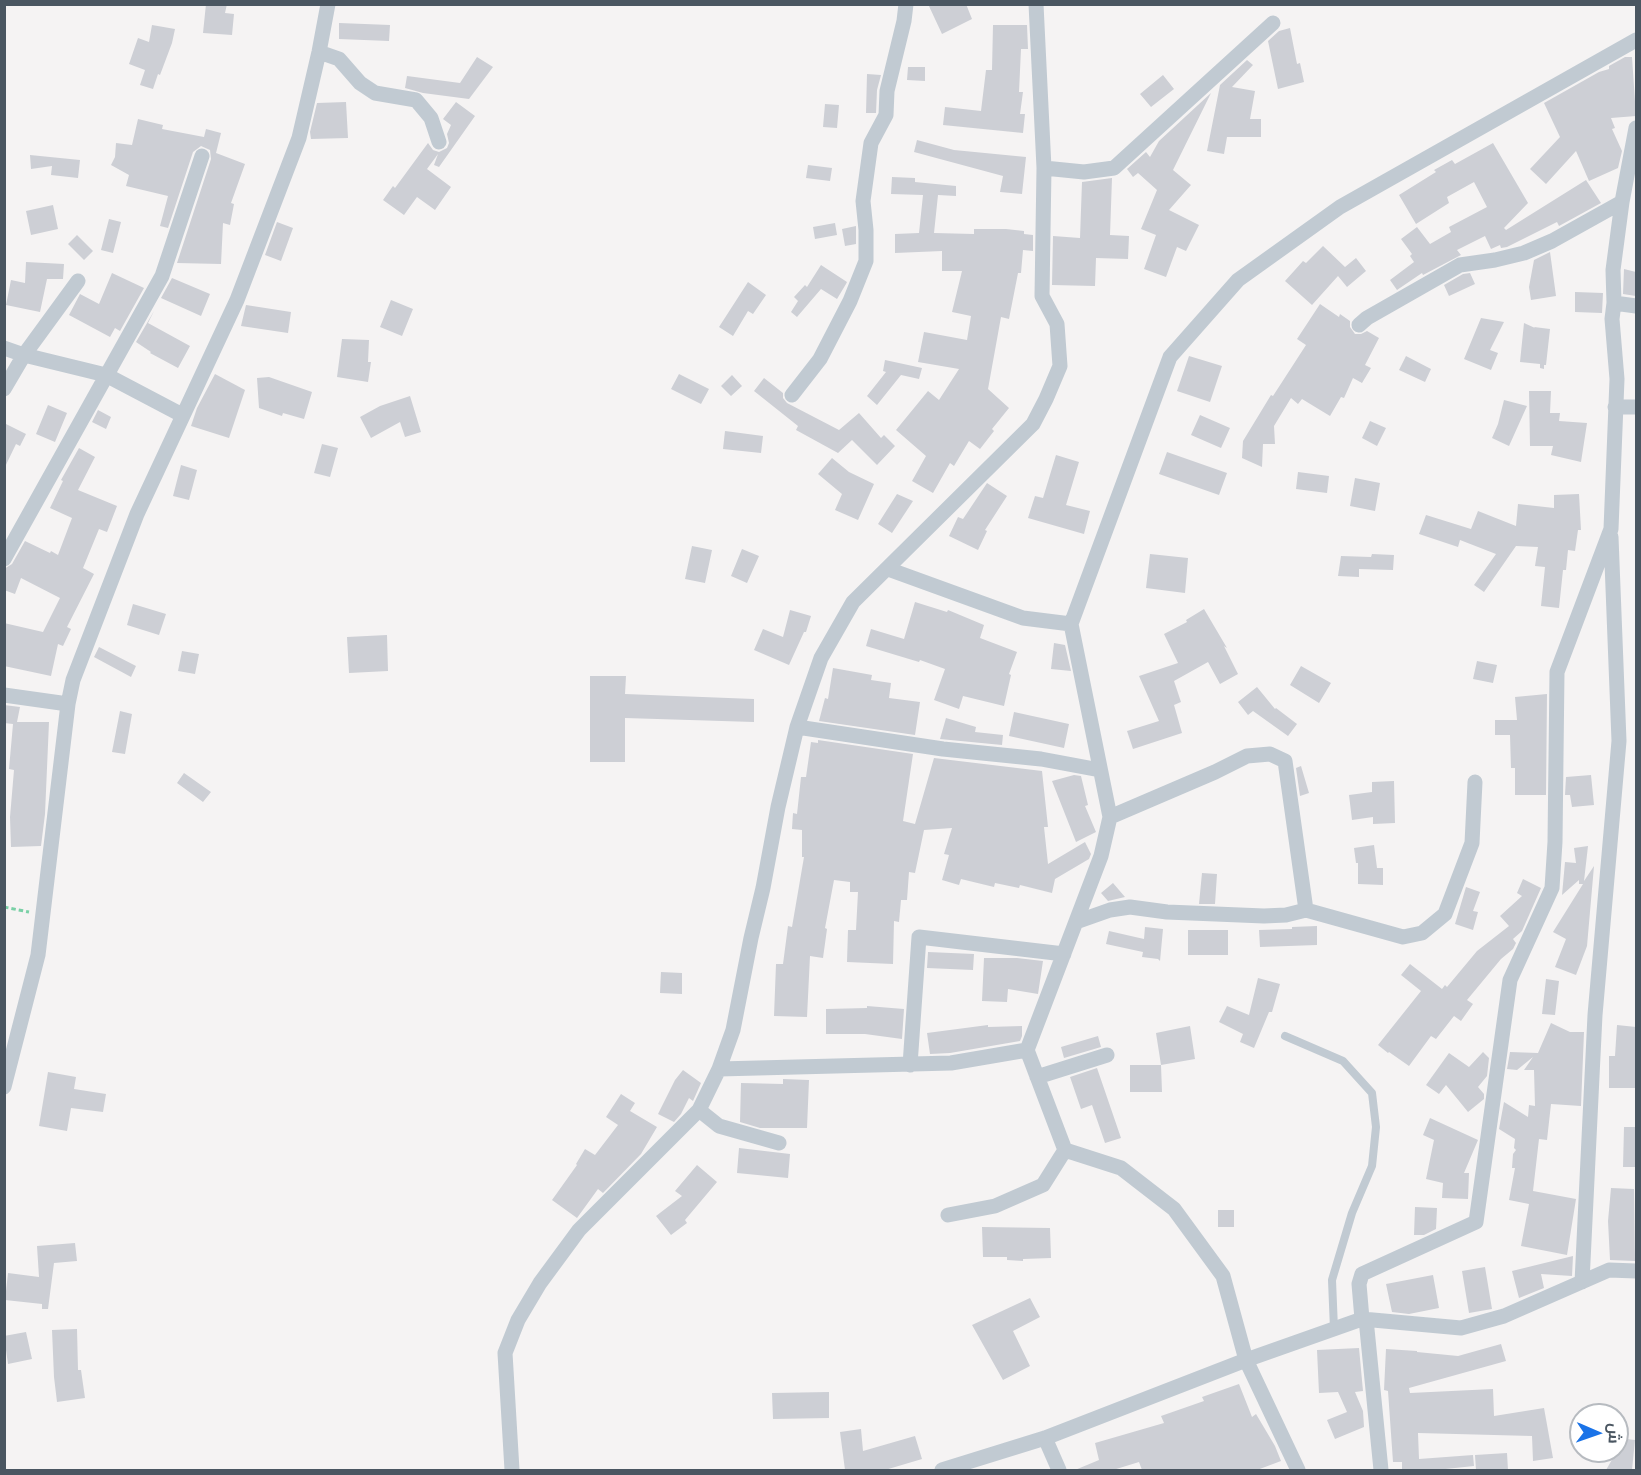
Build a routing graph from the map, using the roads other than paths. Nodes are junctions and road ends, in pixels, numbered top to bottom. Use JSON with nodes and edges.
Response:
{"nodes":[{"id":1,"x":328,"y":4,"type":"edge"},
{"id":2,"x":906,"y":4,"type":"edge"},
{"id":3,"x":1036,"y":4,"type":"edge"},
{"id":4,"x":1273,"y":23,"type":"dead end"},
{"id":5,"x":1636,"y":40,"type":"edge"},
{"id":6,"x":319,"y":52,"type":"junction"},
{"id":7,"x":1636,"y":128,"type":"edge"},
{"id":8,"x":439,"y":142,"type":"dead end"},
{"id":9,"x":202,"y":156,"type":"dead end"},
{"id":10,"x":1044,"y":168,"type":"junction"},
{"id":11,"x":1622,"y":202,"type":"junction"},
{"id":12,"x":78,"y":281,"type":"dead end"},
{"id":13,"x":1614,"y":303,"type":"junction"},
{"id":14,"x":1636,"y":306,"type":"edge"},
{"id":15,"x":1359,"y":325,"type":"dead end"},
{"id":16,"x":4,"y":348,"type":"edge"},
{"id":17,"x":24,"y":355,"type":"junction"},
{"id":18,"x":106,"y":375,"type":"junction"},
{"id":19,"x":4,"y":389,"type":"edge"},
{"id":20,"x":792,"y":395,"type":"dead end"},
{"id":21,"x":1615,"y":407,"type":"junction"},
{"id":22,"x":1636,"y":407,"type":"edge"},
{"id":23,"x":182,"y":415,"type":"junction"},
{"id":24,"x":1611,"y":529,"type":"junction"},
{"id":25,"x":4,"y":559,"type":"edge"},
{"id":26,"x":888,"y":569,"type":"junction"},
{"id":27,"x":1071,"y":624,"type":"junction"},
{"id":28,"x":4,"y":695,"type":"edge"},
{"id":29,"x":68,"y":704,"type":"junction"},
{"id":30,"x":797,"y":727,"type":"junction"},
{"id":31,"x":1101,"y":770,"type":"junction"},
{"id":32,"x":1475,"y":782,"type":"dead end"},
{"id":33,"x":1110,"y":817,"type":"junction"},
{"id":34,"x":1306,"y":910,"type":"junction"},
{"id":35,"x":1076,"y":922,"type":"junction"},
{"id":36,"x":1064,"y":954,"type":"junction"},
{"id":37,"x":1284,"y":1036,"type":"dead end"},
{"id":38,"x":1027,"y":1050,"type":"junction"},
{"id":39,"x":1107,"y":1055,"type":"dead end"},
{"id":40,"x":910,"y":1065,"type":"junction"},
{"id":41,"x":719,"y":1069,"type":"junction"},
{"id":42,"x":1037,"y":1077,"type":"junction"},
{"id":43,"x":4,"y":1087,"type":"edge"},
{"id":44,"x":699,"y":1110,"type":"junction"},
{"id":45,"x":779,"y":1143,"type":"dead end"},
{"id":46,"x":1065,"y":1150,"type":"junction"},
{"id":47,"x":948,"y":1215,"type":"dead end"},
{"id":48,"x":1636,"y":1271,"type":"edge"},
{"id":49,"x":1582,"y":1282,"type":"junction"},
{"id":50,"x":1364,"y":1319,"type":"junction"},
{"id":51,"x":1334,"y":1329,"type":"junction"},
{"id":52,"x":1246,"y":1360,"type":"junction"},
{"id":53,"x":1045,"y":1438,"type":"junction"},
{"id":54,"x":512,"y":1470,"type":"edge"},
{"id":55,"x":942,"y":1470,"type":"edge"},
{"id":56,"x":1059,"y":1470,"type":"edge"},
{"id":57,"x":1298,"y":1470,"type":"edge"},
{"id":58,"x":1381,"y":1470,"type":"edge"}],
"edges":[{"from":1,"to":6,"type":"street"},
{"from":2,"to":20,"type":"street"},
{"from":3,"to":10,"type":"street"},
{"from":4,"to":10,"type":"street"},
{"from":5,"to":27,"type":"street"},
{"from":6,"to":8,"type":"street"},
{"from":6,"to":23,"type":"street"},
{"from":7,"to":11,"type":"street"},
{"from":9,"to":18,"type":"street"},
{"from":10,"to":26,"type":"street"},
{"from":11,"to":13,"type":"street"},
{"from":11,"to":15,"type":"street"},
{"from":12,"to":17,"type":"street"},
{"from":13,"to":14,"type":"street"},
{"from":13,"to":21,"type":"street"},
{"from":16,"to":17,"type":"street"},
{"from":17,"to":18,"type":"street"},
{"from":17,"to":19,"type":"street"},
{"from":18,"to":23,"type":"street"},
{"from":18,"to":25,"type":"street"},
{"from":21,"to":22,"type":"street"},
{"from":21,"to":24,"type":"street"},
{"from":23,"to":29,"type":"street"},
{"from":24,"to":49,"type":"street"},
{"from":24,"to":50,"type":"street"},
{"from":26,"to":27,"type":"street"},
{"from":26,"to":30,"type":"street"},
{"from":27,"to":31,"type":"street"},
{"from":28,"to":29,"type":"street"},
{"from":29,"to":43,"type":"street"},
{"from":30,"to":31,"type":"street"},
{"from":30,"to":41,"type":"street"},
{"from":31,"to":33,"type":"street"},
{"from":32,"to":34,"type":"street"},
{"from":33,"to":34,"type":"street"},
{"from":33,"to":35,"type":"street"},
{"from":34,"to":35,"type":"street"},
{"from":35,"to":36,"type":"street"},
{"from":36,"to":38,"type":"street"},
{"from":36,"to":40,"type":"street"},
{"from":37,"to":51,"type":"lane"},
{"from":38,"to":40,"type":"street"},
{"from":38,"to":42,"type":"street"},
{"from":39,"to":42,"type":"street"},
{"from":40,"to":41,"type":"street"},
{"from":41,"to":44,"type":"street"},
{"from":42,"to":46,"type":"street"},
{"from":44,"to":45,"type":"street"},
{"from":44,"to":54,"type":"street"},
{"from":46,"to":47,"type":"street"},
{"from":46,"to":52,"type":"street"},
{"from":48,"to":49,"type":"street"},
{"from":49,"to":50,"type":"street"},
{"from":50,"to":51,"type":"street"},
{"from":50,"to":58,"type":"street"},
{"from":51,"to":52,"type":"street"},
{"from":52,"to":53,"type":"street"},
{"from":52,"to":57,"type":"street"},
{"from":53,"to":55,"type":"street"},
{"from":53,"to":56,"type":"street"}]}
